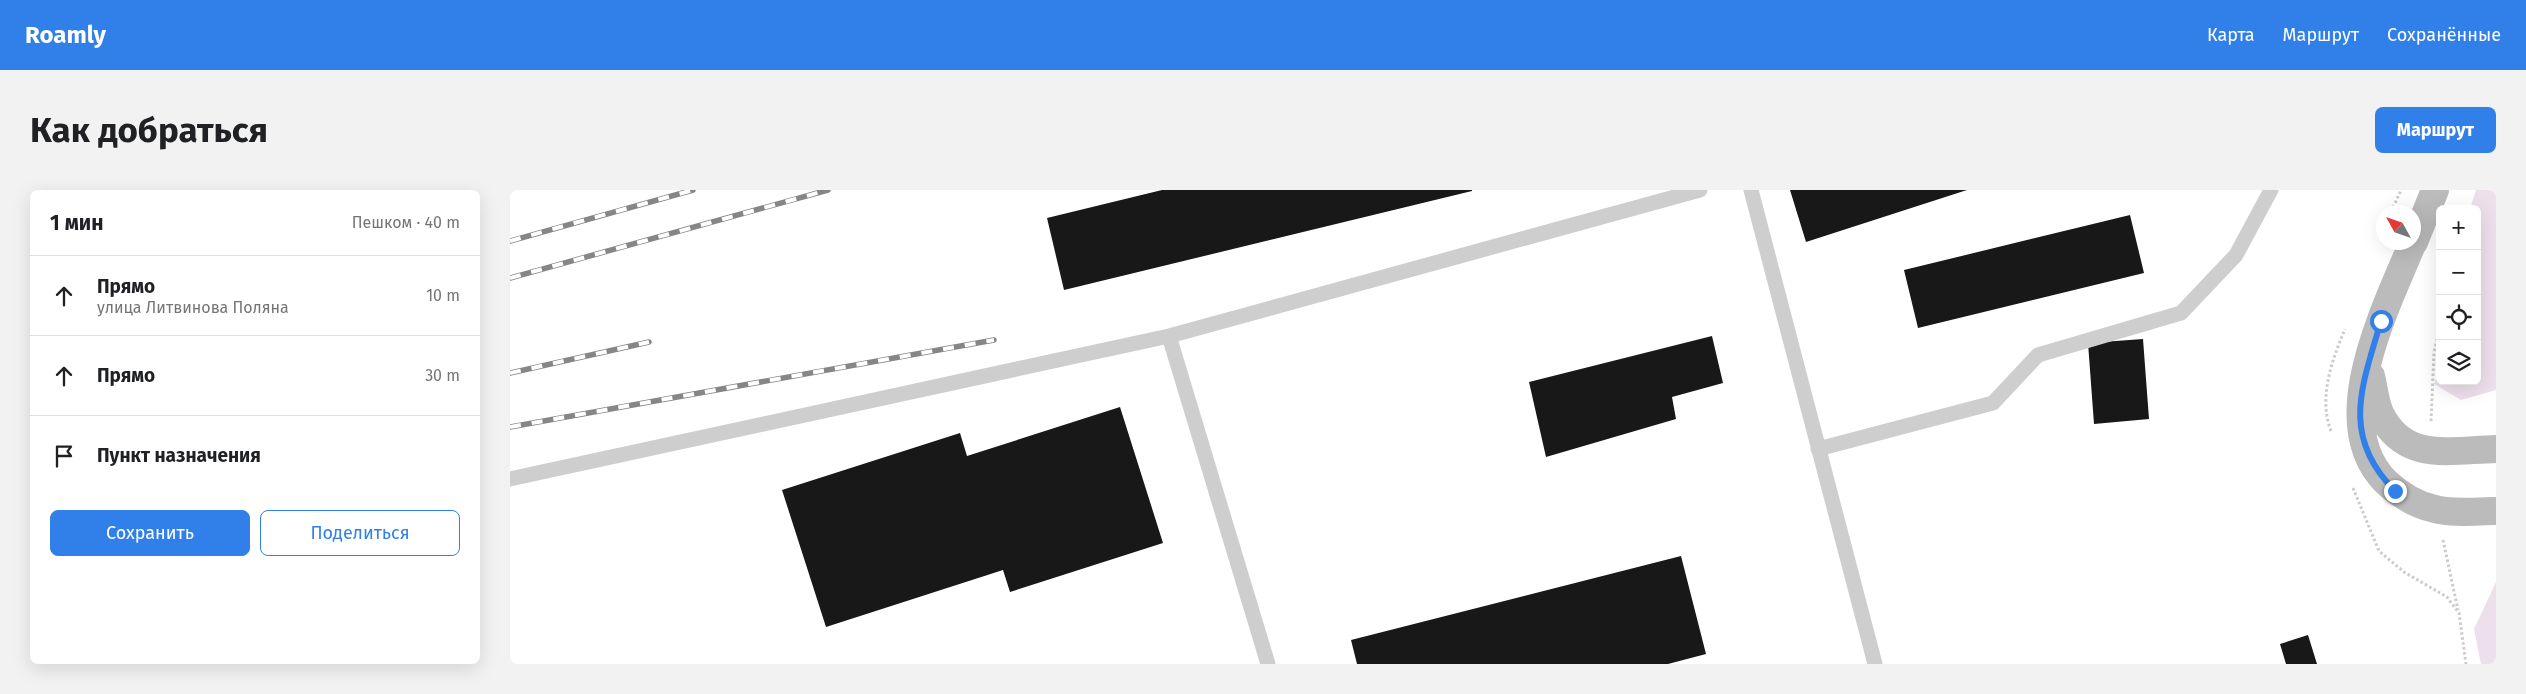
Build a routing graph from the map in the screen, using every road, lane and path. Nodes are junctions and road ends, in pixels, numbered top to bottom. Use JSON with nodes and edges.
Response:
{"nodes":[{"id":1,"x":1700,"y":190,"type":"edge"},
{"id":2,"x":1751,"y":190,"type":"edge"},
{"id":3,"x":2271,"y":190,"type":"edge"},
{"id":4,"x":2401,"y":190,"type":"edge"},
{"id":5,"x":2435,"y":190,"type":"edge"},
{"id":6,"x":2394,"y":205,"type":"edge"},
{"id":7,"x":2421,"y":223,"type":"edge"},
{"id":8,"x":2410,"y":250,"type":"edge"},
{"id":9,"x":1169,"y":336,"type":"junction"},
{"id":10,"x":2437,"y":340,"type":"edge"},
{"id":11,"x":2368,"y":365,"type":"junction"},
{"id":12,"x":2433,"y":416,"type":"dead end"},
{"id":13,"x":1818,"y":449,"type":"junction"},
{"id":14,"x":2496,"y":449,"type":"edge"},
{"id":15,"x":510,"y":479,"type":"edge"},
{"id":16,"x":2495,"y":511,"type":"edge"},
{"id":17,"x":2442,"y":536,"type":"dead end"},
{"id":18,"x":2459,"y":613,"type":"dead end"},
{"id":19,"x":1870,"y":663,"type":"edge"},
{"id":20,"x":1268,"y":664,"type":"edge"}],
"edges":[{"from":1,"to":9,"type":"lane"},
{"from":2,"to":13,"type":"lane"},
{"from":3,"to":13,"type":"lane"},
{"from":4,"to":6,"type":"path"},
{"from":5,"to":7,"type":"main road"},
{"from":8,"to":11,"type":"main road"},
{"from":9,"to":15,"type":"lane"},
{"from":9,"to":20,"type":"lane"},
{"from":10,"to":12,"type":"path"},
{"from":11,"to":14,"type":"main road"},
{"from":11,"to":16,"type":"main road"},
{"from":13,"to":19,"type":"lane"},
{"from":17,"to":18,"type":"path"}]}
